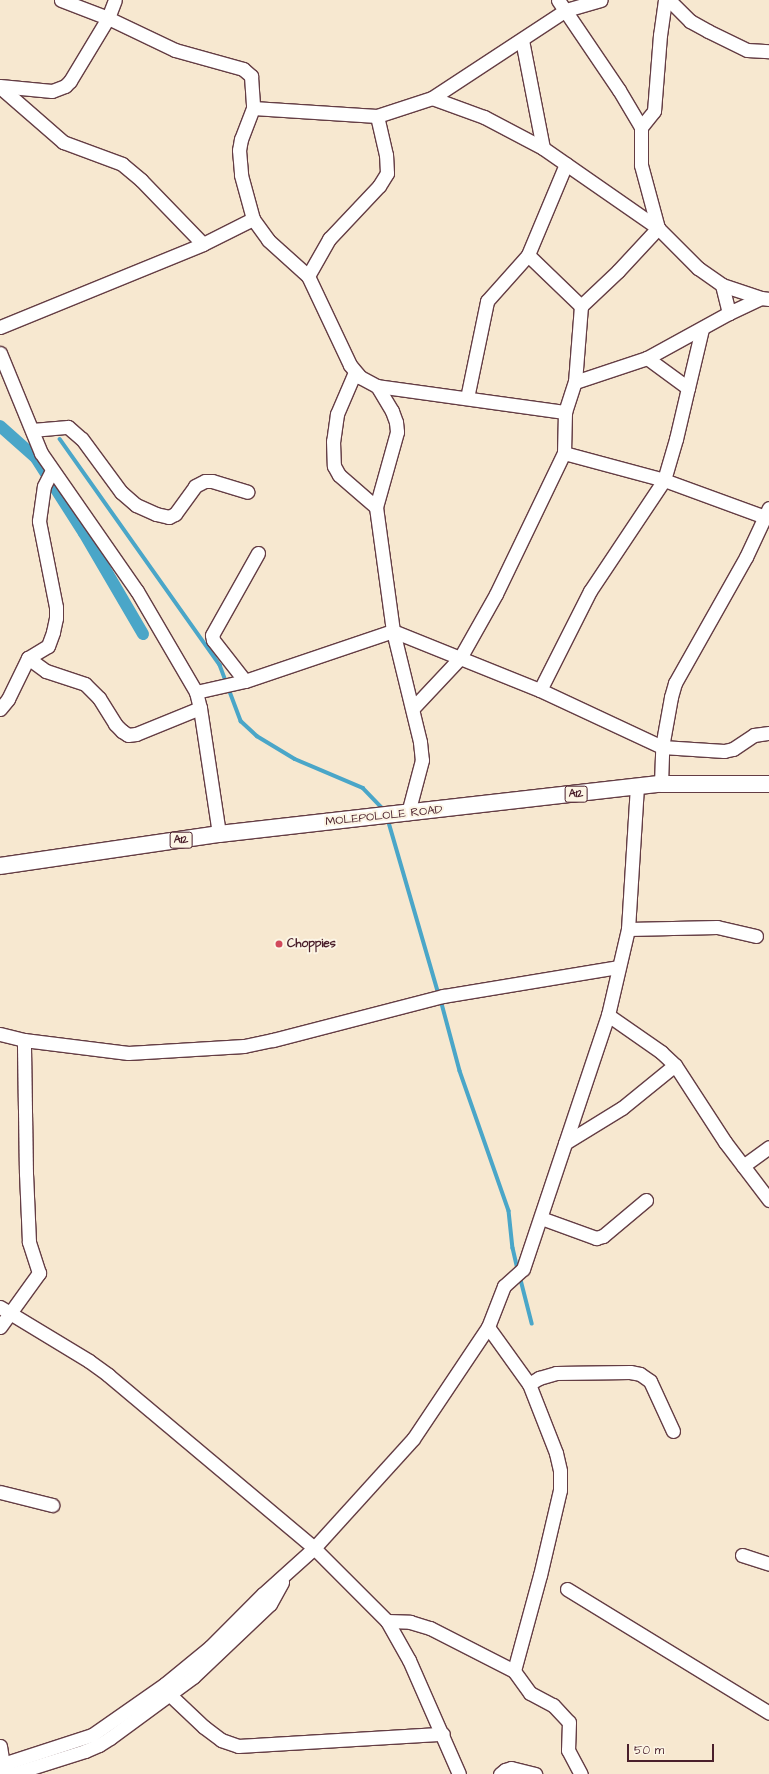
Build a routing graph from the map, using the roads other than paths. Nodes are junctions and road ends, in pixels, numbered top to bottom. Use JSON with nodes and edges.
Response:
{"nodes":[{"id":1,"x":61,"y":0,"type":"edge"},
{"id":2,"x":115,"y":0,"type":"edge"},
{"id":3,"x":601,"y":0,"type":"edge"},
{"id":4,"x":665,"y":0,"type":"edge"},
{"id":5,"x":669,"y":0,"type":"edge"},
{"id":6,"x":562,"y":5,"type":"edge"},
{"id":7,"x":108,"y":18,"type":"junction"},
{"id":8,"x":522,"y":40,"type":"junction"},
{"id":9,"x":769,"y":51,"type":"edge"},
{"id":10,"x":0,"y":86,"type":"edge"},
{"id":11,"x":432,"y":98,"type":"junction"},
{"id":12,"x":253,"y":108,"type":"junction"},
{"id":13,"x":377,"y":116,"type":"junction"},
{"id":14,"x":641,"y":127,"type":"junction"},
{"id":15,"x":543,"y":148,"type":"junction"},
{"id":16,"x":566,"y":164,"type":"junction"},
{"id":17,"x":253,"y":219,"type":"junction"},
{"id":18,"x":658,"y":228,"type":"junction"},
{"id":19,"x":203,"y":244,"type":"junction"},
{"id":20,"x":528,"y":255,"type":"junction"},
{"id":21,"x":308,"y":276,"type":"junction"},
{"id":22,"x":722,"y":285,"type":"junction"},
{"id":23,"x":765,"y":299,"type":"edge"},
{"id":24,"x":580,"y":306,"type":"junction"},
{"id":25,"x":729,"y":313,"type":"junction"},
{"id":26,"x":0,"y":327,"type":"edge"},
{"id":27,"x":702,"y":329,"type":"junction"},
{"id":28,"x":0,"y":353,"type":"edge"},
{"id":29,"x":647,"y":358,"type":"junction"},
{"id":30,"x":355,"y":372,"type":"junction"},
{"id":31,"x":575,"y":382,"type":"junction"},
{"id":32,"x":377,"y":386,"type":"junction"},
{"id":33,"x":688,"y":388,"type":"junction"},
{"id":34,"x":467,"y":398,"type":"junction"},
{"id":35,"x":565,"y":412,"type":"junction"},
{"id":36,"x":32,"y":430,"type":"junction"},
{"id":37,"x":564,"y":453,"type":"junction"},
{"id":38,"x":52,"y":470,"type":"junction"},
{"id":39,"x":664,"y":480,"type":"junction"},
{"id":40,"x":247,"y":492,"type":"dead end"},
{"id":41,"x":376,"y":507,"type":"junction"},
{"id":42,"x":767,"y":513,"type":"edge"},
{"id":43,"x":258,"y":553,"type":"dead end"},
{"id":44,"x":393,"y":631,"type":"junction"},
{"id":45,"x":28,"y":658,"type":"junction"},
{"id":46,"x":460,"y":658,"type":"junction"},
{"id":47,"x":246,"y":682,"type":"junction"},
{"id":48,"x":540,"y":690,"type":"junction"},
{"id":49,"x":196,"y":692,"type":"junction"},
{"id":50,"x":200,"y":708,"type":"junction"},
{"id":51,"x":413,"y":708,"type":"junction"},
{"id":52,"x":0,"y":709,"type":"edge"},
{"id":53,"x":769,"y":733,"type":"edge"},
{"id":54,"x":662,"y":747,"type":"junction"},
{"id":55,"x":661,"y":784,"type":"junction"},
{"id":56,"x":769,"y":784,"type":"edge"},
{"id":57,"x":637,"y":787,"type":"junction"},
{"id":58,"x":408,"y":813,"type":"junction"},
{"id":59,"x":219,"y":834,"type":"junction"},
{"id":60,"x":0,"y":866,"type":"edge"},
{"id":61,"x":628,"y":929,"type":"junction"},
{"id":62,"x":756,"y":936,"type":"dead end"},
{"id":63,"x":619,"y":967,"type":"junction"},
{"id":64,"x":608,"y":1015,"type":"junction"},
{"id":65,"x":0,"y":1034,"type":"edge"},
{"id":66,"x":24,"y":1040,"type":"junction"},
{"id":67,"x":675,"y":1065,"type":"junction"},
{"id":68,"x":565,"y":1143,"type":"junction"},
{"id":69,"x":769,"y":1147,"type":"edge"},
{"id":70,"x":743,"y":1166,"type":"junction"},
{"id":71,"x":646,"y":1200,"type":"dead end"},
{"id":72,"x":769,"y":1200,"type":"edge"},
{"id":73,"x":541,"y":1218,"type":"junction"},
{"id":74,"x":5,"y":1310,"type":"edge"},
{"id":75,"x":488,"y":1327,"type":"junction"},
{"id":76,"x":0,"y":1328,"type":"edge"},
{"id":77,"x":529,"y":1384,"type":"junction"},
{"id":78,"x":673,"y":1431,"type":"dead end"},
{"id":79,"x":0,"y":1492,"type":"edge"},
{"id":80,"x":52,"y":1505,"type":"dead end"},
{"id":81,"x":314,"y":1548,"type":"junction"},
{"id":82,"x":742,"y":1555,"type":"dead end"},
{"id":83,"x":769,"y":1564,"type":"edge"},
{"id":84,"x":567,"y":1589,"type":"dead end"},
{"id":85,"x":387,"y":1621,"type":"junction"},
{"id":86,"x":514,"y":1672,"type":"junction"},
{"id":87,"x":167,"y":1689,"type":"junction"},
{"id":88,"x":769,"y":1713,"type":"edge"},
{"id":89,"x":443,"y":1734,"type":"junction"},
{"id":90,"x":0,"y":1746,"type":"edge"},
{"id":91,"x":2,"y":1767,"type":"edge"},
{"id":92,"x":12,"y":1774,"type":"edge"},
{"id":93,"x":459,"y":1774,"type":"edge"},
{"id":94,"x":500,"y":1774,"type":"edge"},
{"id":95,"x":535,"y":1774,"type":"edge"},
{"id":96,"x":581,"y":1774,"type":"edge"}],
"edges":[{"from":1,"to":7,"type":"street"},
{"from":2,"to":7,"type":"street"},
{"from":3,"to":6,"type":"street"},
{"from":4,"to":14,"type":"street"},
{"from":5,"to":9,"type":"street"},
{"from":6,"to":8,"type":"street"},
{"from":6,"to":14,"type":"street"},
{"from":7,"to":10,"type":"street"},
{"from":7,"to":12,"type":"street"},
{"from":8,"to":11,"type":"street"},
{"from":8,"to":15,"type":"street"},
{"from":10,"to":19,"type":"street"},
{"from":11,"to":13,"type":"street"},
{"from":11,"to":15,"type":"street"},
{"from":12,"to":13,"type":"street"},
{"from":12,"to":17,"type":"street"},
{"from":13,"to":21,"type":"street"},
{"from":14,"to":18,"type":"street"},
{"from":15,"to":16,"type":"street"},
{"from":16,"to":18,"type":"street"},
{"from":16,"to":20,"type":"street"},
{"from":17,"to":19,"type":"street"},
{"from":17,"to":21,"type":"street"},
{"from":18,"to":22,"type":"street"},
{"from":18,"to":24,"type":"street"},
{"from":19,"to":26,"type":"street"},
{"from":20,"to":24,"type":"street"},
{"from":20,"to":34,"type":"street"},
{"from":21,"to":30,"type":"street"},
{"from":22,"to":23,"type":"street"},
{"from":22,"to":25,"type":"street"},
{"from":23,"to":25,"type":"street"},
{"from":24,"to":31,"type":"street"},
{"from":25,"to":27,"type":"street"},
{"from":27,"to":29,"type":"street"},
{"from":27,"to":33,"type":"street"},
{"from":28,"to":36,"type":"street"},
{"from":29,"to":31,"type":"street"},
{"from":29,"to":33,"type":"street"},
{"from":30,"to":32,"type":"street"},
{"from":30,"to":41,"type":"street"},
{"from":31,"to":35,"type":"street"},
{"from":32,"to":34,"type":"street"},
{"from":32,"to":41,"type":"street"},
{"from":33,"to":39,"type":"street"},
{"from":34,"to":35,"type":"street"},
{"from":35,"to":37,"type":"street"},
{"from":36,"to":38,"type":"street"},
{"from":36,"to":40,"type":"street"},
{"from":37,"to":39,"type":"street"},
{"from":37,"to":46,"type":"street"},
{"from":38,"to":45,"type":"street"},
{"from":38,"to":49,"type":"street"},
{"from":39,"to":42,"type":"street"},
{"from":39,"to":48,"type":"street"},
{"from":41,"to":44,"type":"street"},
{"from":42,"to":54,"type":"street"},
{"from":43,"to":47,"type":"street"},
{"from":44,"to":46,"type":"street"},
{"from":44,"to":47,"type":"street"},
{"from":44,"to":51,"type":"street"},
{"from":45,"to":50,"type":"street"},
{"from":45,"to":52,"type":"street"},
{"from":46,"to":48,"type":"street"},
{"from":46,"to":51,"type":"street"},
{"from":47,"to":49,"type":"street"},
{"from":48,"to":54,"type":"street"},
{"from":49,"to":50,"type":"street"},
{"from":50,"to":59,"type":"street"},
{"from":51,"to":58,"type":"street"},
{"from":53,"to":54,"type":"street"},
{"from":54,"to":55,"type":"street"},
{"from":55,"to":56,"type":"main road","name":"MOLEPOLOLE ROAD","number":"A12"},
{"from":55,"to":57,"type":"main road","name":"MOLEPOLOLE ROAD","number":"A12"},
{"from":57,"to":58,"type":"main road","name":"MOLEPOLOLE ROAD","number":"A12"},
{"from":57,"to":61,"type":"street"},
{"from":58,"to":59,"type":"main road","name":"MOLEPOLOLE ROAD","number":"A12"},
{"from":59,"to":60,"type":"main road","name":"MOLEPOLOLE ROAD","number":"A12"},
{"from":61,"to":62,"type":"street"},
{"from":61,"to":63,"type":"street"},
{"from":63,"to":64,"type":"street"},
{"from":63,"to":66,"type":"street"},
{"from":64,"to":67,"type":"street"},
{"from":64,"to":68,"type":"street"},
{"from":65,"to":66,"type":"street"},
{"from":66,"to":74,"type":"street"},
{"from":67,"to":68,"type":"street"},
{"from":67,"to":70,"type":"street"},
{"from":68,"to":73,"type":"street"},
{"from":69,"to":70,"type":"street"},
{"from":70,"to":72,"type":"street"},
{"from":71,"to":73,"type":"street"},
{"from":73,"to":75,"type":"street"},
{"from":74,"to":76,"type":"street"},
{"from":74,"to":81,"type":"street"},
{"from":75,"to":77,"type":"street"},
{"from":75,"to":81,"type":"street"},
{"from":77,"to":78,"type":"street"},
{"from":77,"to":86,"type":"street"},
{"from":79,"to":80,"type":"street"},
{"from":81,"to":85,"type":"street"},
{"from":81,"to":87,"type":"street"},
{"from":82,"to":83,"type":"street"},
{"from":84,"to":88,"type":"street"},
{"from":85,"to":86,"type":"street"},
{"from":85,"to":89,"type":"street"},
{"from":86,"to":96,"type":"street"},
{"from":87,"to":89,"type":"street"},
{"from":87,"to":91,"type":"street"},
{"from":87,"to":92,"type":"street"},
{"from":89,"to":93,"type":"street"},
{"from":90,"to":91,"type":"street"},
{"from":94,"to":95,"type":"street"}]}
